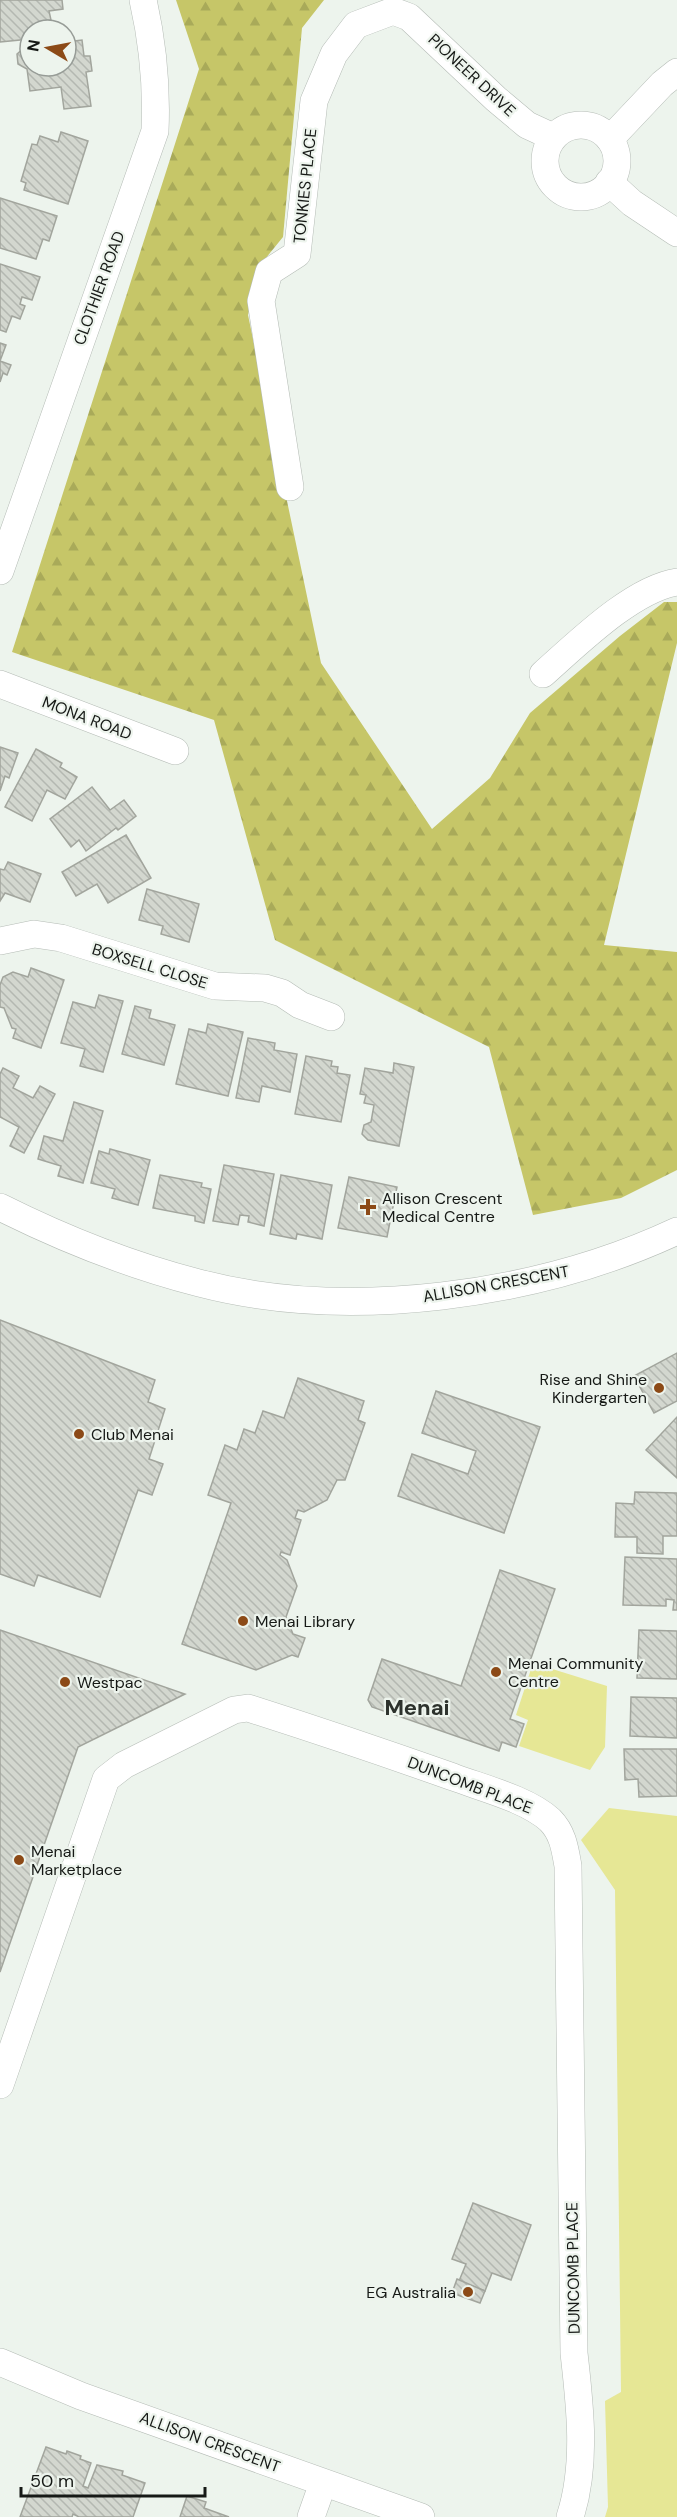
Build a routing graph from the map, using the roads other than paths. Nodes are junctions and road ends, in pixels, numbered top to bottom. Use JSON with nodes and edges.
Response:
{"nodes":[{"id":1,"x":143,"y":0,"type":"edge"},
{"id":2,"x":393,"y":11,"type":"joint"},
{"id":3,"x":677,"y":72,"type":"edge"},
{"id":4,"x":554,"y":137,"type":"junction"},
{"id":5,"x":610,"y":140,"type":"junction"},
{"id":6,"x":609,"y":183,"type":"junction"},
{"id":7,"x":677,"y":233,"type":"edge"},
{"id":8,"x":290,"y":487,"type":"dead end"},
{"id":9,"x":0,"y":571,"type":"edge"},
{"id":10,"x":677,"y":582,"type":"edge"},
{"id":11,"x":543,"y":675,"type":"dead end"},
{"id":12,"x":0,"y":684,"type":"edge"},
{"id":13,"x":175,"y":751,"type":"dead end"},
{"id":14,"x":0,"y":940,"type":"edge"},
{"id":15,"x":331,"y":1017,"type":"dead end"},
{"id":16,"x":0,"y":1207,"type":"edge"},
{"id":17,"x":677,"y":1231,"type":"edge"},
{"id":18,"x":0,"y":2085,"type":"edge"},
{"id":19,"x":0,"y":2362,"type":"edge"},
{"id":20,"x":323,"y":2482,"type":"junction"},
{"id":21,"x":311,"y":2517,"type":"edge"},
{"id":22,"x":421,"y":2517,"type":"edge"},
{"id":23,"x":570,"y":2517,"type":"edge"}],
"edges":[{"from":1,"to":9,"type":"street","name":"CLOTHIER ROAD"},
{"from":2,"to":4,"type":"street","name":"PIONEER DRIVE"},
{"from":2,"to":8,"type":"street","name":"TONKIES PLACE"},
{"from":3,"to":5,"type":"street"},
{"from":4,"to":5,"type":"street"},
{"from":4,"to":6,"type":"street"},
{"from":5,"to":6,"type":"street"},
{"from":6,"to":7,"type":"street"},
{"from":10,"to":11,"type":"street"},
{"from":12,"to":13,"type":"street","name":"MONA ROAD"},
{"from":14,"to":15,"type":"street","name":"BOXSELL CLOSE"},
{"from":16,"to":17,"type":"street","name":"ALLISON CRESCENT"},
{"from":18,"to":23,"type":"street","name":"DUNCOMB PLACE"},
{"from":19,"to":20,"type":"street","name":"ALLISON CRESCENT"},
{"from":20,"to":21,"type":"street"},
{"from":20,"to":22,"type":"street","name":"ALLISON CRESCENT"}]}
